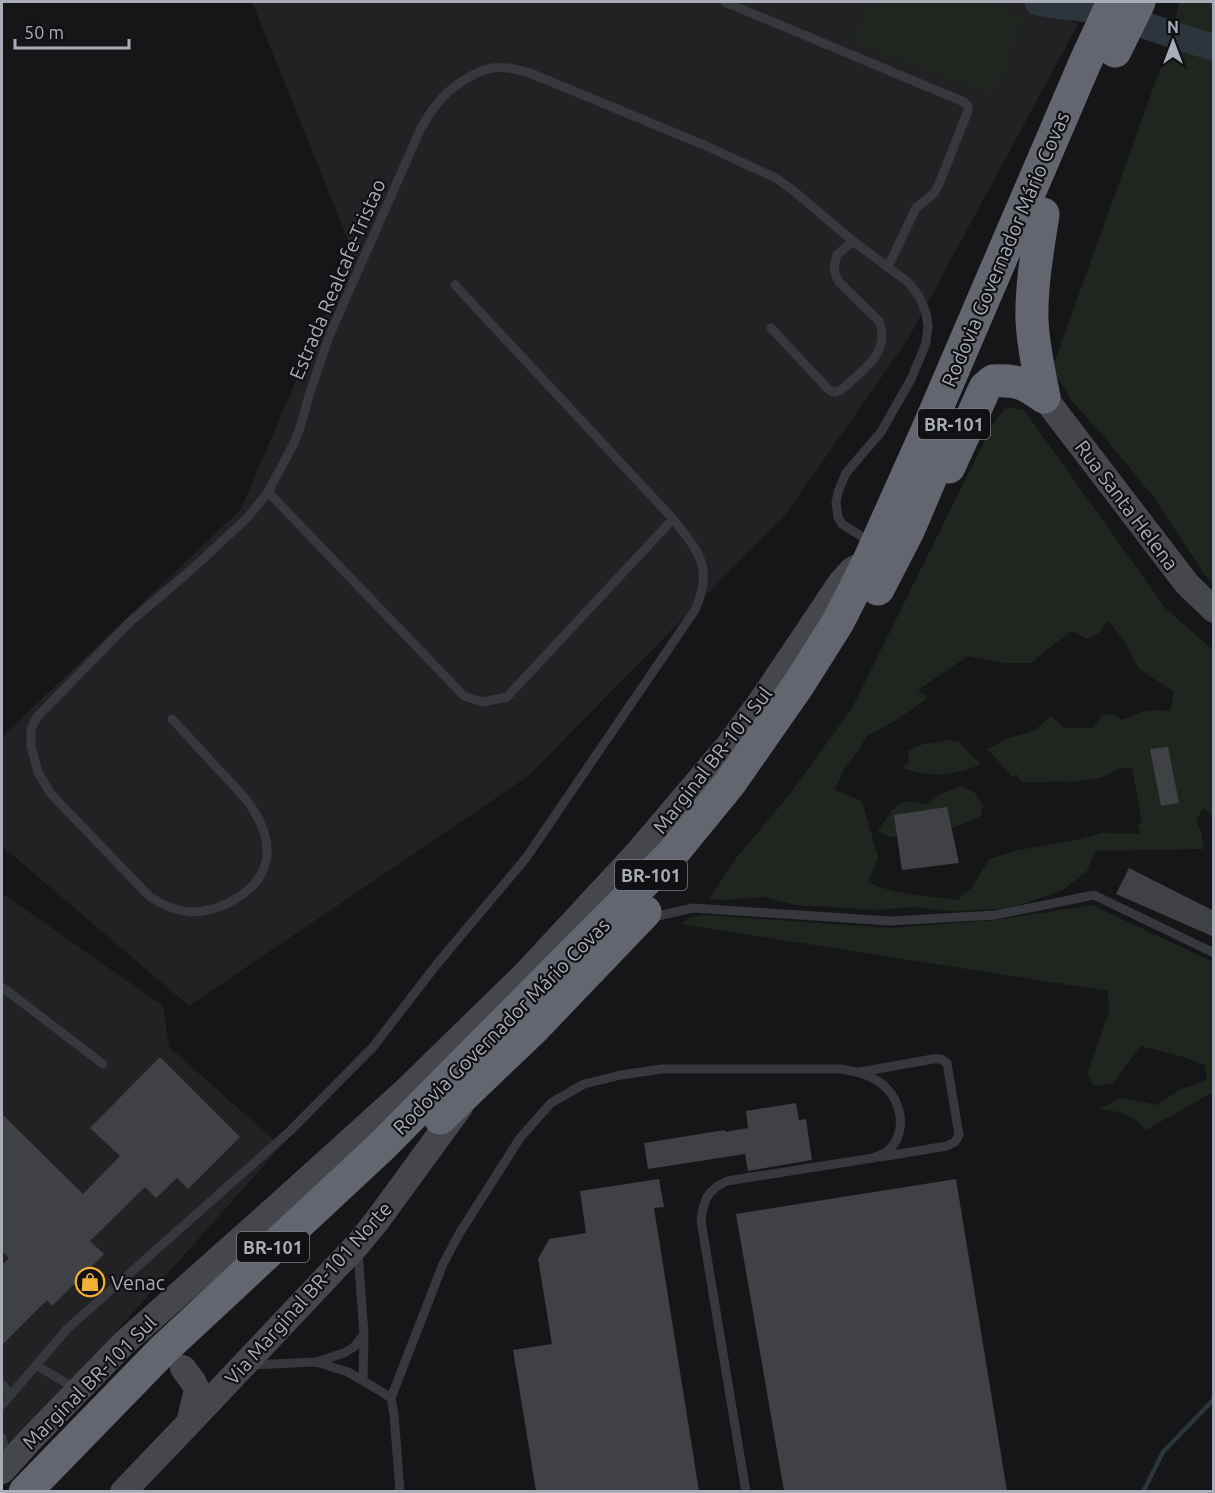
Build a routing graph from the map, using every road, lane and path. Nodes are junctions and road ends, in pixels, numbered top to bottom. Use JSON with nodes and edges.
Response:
{"nodes":[{"id":1,"x":724,"y":2,"type":"edge"},
{"id":2,"x":1113,"y":2,"type":"edge"},
{"id":3,"x":1139,"y":2,"type":"edge"},
{"id":4,"x":1093,"y":72,"type":"junction"},
{"id":5,"x":1043,"y":214,"type":"junction"},
{"id":6,"x":853,"y":241,"type":"junction"},
{"id":7,"x":888,"y":267,"type":"junction"},
{"id":8,"x":455,"y":285,"type":"dead end"},
{"id":9,"x":771,"y":328,"type":"dead end"},
{"id":10,"x":1044,"y":397,"type":"junction"},
{"id":11,"x":268,"y":492,"type":"junction"},
{"id":12,"x":673,"y":519,"type":"junction"},
{"id":13,"x":871,"y":555,"type":"junction"},
{"id":14,"x":1214,"y":610,"type":"edge"},
{"id":15,"x":856,"y":630,"type":"junction"},
{"id":16,"x":172,"y":718,"type":"dead end"},
{"id":17,"x":638,"y":920,"type":"junction"},
{"id":18,"x":1214,"y":953,"type":"edge"},
{"id":19,"x":2,"y":987,"type":"edge"},
{"id":20,"x":104,"y":1064,"type":"dead end"},
{"id":21,"x":860,"y":1072,"type":"junction"},
{"id":22,"x":479,"y":1082,"type":"junction"},
{"id":23,"x":873,"y":1158,"type":"junction"},
{"id":24,"x":358,"y":1244,"type":"junction"},
{"id":25,"x":364,"y":1334,"type":"junction"},
{"id":26,"x":124,"y":1343,"type":"junction"},
{"id":27,"x":162,"y":1348,"type":"dead end"},
{"id":28,"x":316,"y":1362,"type":"junction"},
{"id":29,"x":36,"y":1365,"type":"junction"},
{"id":30,"x":243,"y":1366,"type":"junction"},
{"id":31,"x":183,"y":1368,"type":"dead end"},
{"id":32,"x":363,"y":1381,"type":"junction"},
{"id":33,"x":2,"y":1384,"type":"edge"},
{"id":34,"x":78,"y":1390,"type":"junction"},
{"id":35,"x":10,"y":1395,"type":"junction"},
{"id":36,"x":390,"y":1398,"type":"junction"},
{"id":37,"x":2,"y":1405,"type":"edge"},
{"id":38,"x":189,"y":1423,"type":"junction"},
{"id":39,"x":2,"y":1437,"type":"edge"},
{"id":40,"x":5,"y":1468,"type":"edge"},
{"id":41,"x":25,"y":1491,"type":"edge"},
{"id":42,"x":55,"y":1491,"type":"edge"},
{"id":43,"x":123,"y":1491,"type":"edge"},
{"id":44,"x":400,"y":1491,"type":"edge"},
{"id":45,"x":746,"y":1491,"type":"edge"}],
"edges":[{"from":1,"to":7,"type":"lane"},
{"from":2,"to":4,"type":"highway","name":"Rodovia Governador Mário Covas","number":"BR-101"},
{"from":3,"to":4,"type":"highway","name":"Rodovia Governador Mário Covas","number":"BR-101"},
{"from":4,"to":5,"type":"highway","name":"Rodovia Governador Mário Covas","number":"BR-101"},
{"from":4,"to":13,"type":"highway","name":"Rodovia Governador Mário Covas","number":"BR-101"},
{"from":5,"to":10,"type":"highway"},
{"from":5,"to":15,"type":"highway","name":"Rodovia Governador Mário Covas","number":"BR-101"},
{"from":6,"to":7,"type":"lane","name":"Estrada Realcafe-Tristao"},
{"from":6,"to":9,"type":"lane"},
{"from":6,"to":11,"type":"lane","name":"Estrada Realcafe-Tristao"},
{"from":7,"to":13,"type":"lane","name":"Estrada Realcafe-Tristao"},
{"from":8,"to":12,"type":"lane"},
{"from":10,"to":14,"type":"street","name":"Rua Santa Helena"},
{"from":10,"to":15,"type":"highway"},
{"from":11,"to":12,"type":"lane"},
{"from":11,"to":16,"type":"lane","name":"Estrada Realcafe-Tristao"},
{"from":12,"to":29,"type":"lane"},
{"from":13,"to":26,"type":"street","name":"Marginal BR-101 Sul"},
{"from":13,"to":41,"type":"highway","name":"Rodovia Governador Mário Covas","number":"BR-101"},
{"from":15,"to":17,"type":"highway","name":"Rodovia Governador Mário Covas","number":"BR-101"},
{"from":17,"to":18,"type":"lane"},
{"from":17,"to":22,"type":"highway","name":"Rodovia Governador Mário Covas","number":"BR-101"},
{"from":19,"to":20,"type":"lane"},
{"from":21,"to":23,"type":"lane"},
{"from":21,"to":23,"type":"lane"},
{"from":21,"to":36,"type":"lane"},
{"from":22,"to":24,"type":"street","name":"Via Marginal BR-101 Norte"},
{"from":22,"to":42,"type":"highway","name":"Rodovia Governador Mário Covas","number":"BR-101"},
{"from":23,"to":45,"type":"lane"},
{"from":24,"to":25,"type":"lane"},
{"from":24,"to":30,"type":"street","name":"Via Marginal BR-101 Norte"},
{"from":25,"to":28,"type":"lane"},
{"from":25,"to":32,"type":"lane"},
{"from":26,"to":27,"type":"street"},
{"from":26,"to":34,"type":"street","name":"Marginal BR-101 Sul"},
{"from":28,"to":30,"type":"lane"},
{"from":28,"to":32,"type":"lane"},
{"from":29,"to":34,"type":"lane"},
{"from":29,"to":35,"type":"lane"},
{"from":30,"to":38,"type":"street","name":"Via Marginal BR-101 Norte"},
{"from":31,"to":38,"type":"street"},
{"from":32,"to":36,"type":"lane"},
{"from":33,"to":35,"type":"lane"},
{"from":34,"to":40,"type":"street","name":"Marginal BR-101 Sul"},
{"from":35,"to":37,"type":"lane"},
{"from":36,"to":44,"type":"lane"},
{"from":38,"to":43,"type":"street","name":"Via Marginal BR-101 Norte"},
{"from":39,"to":40,"type":"lane"}]}
